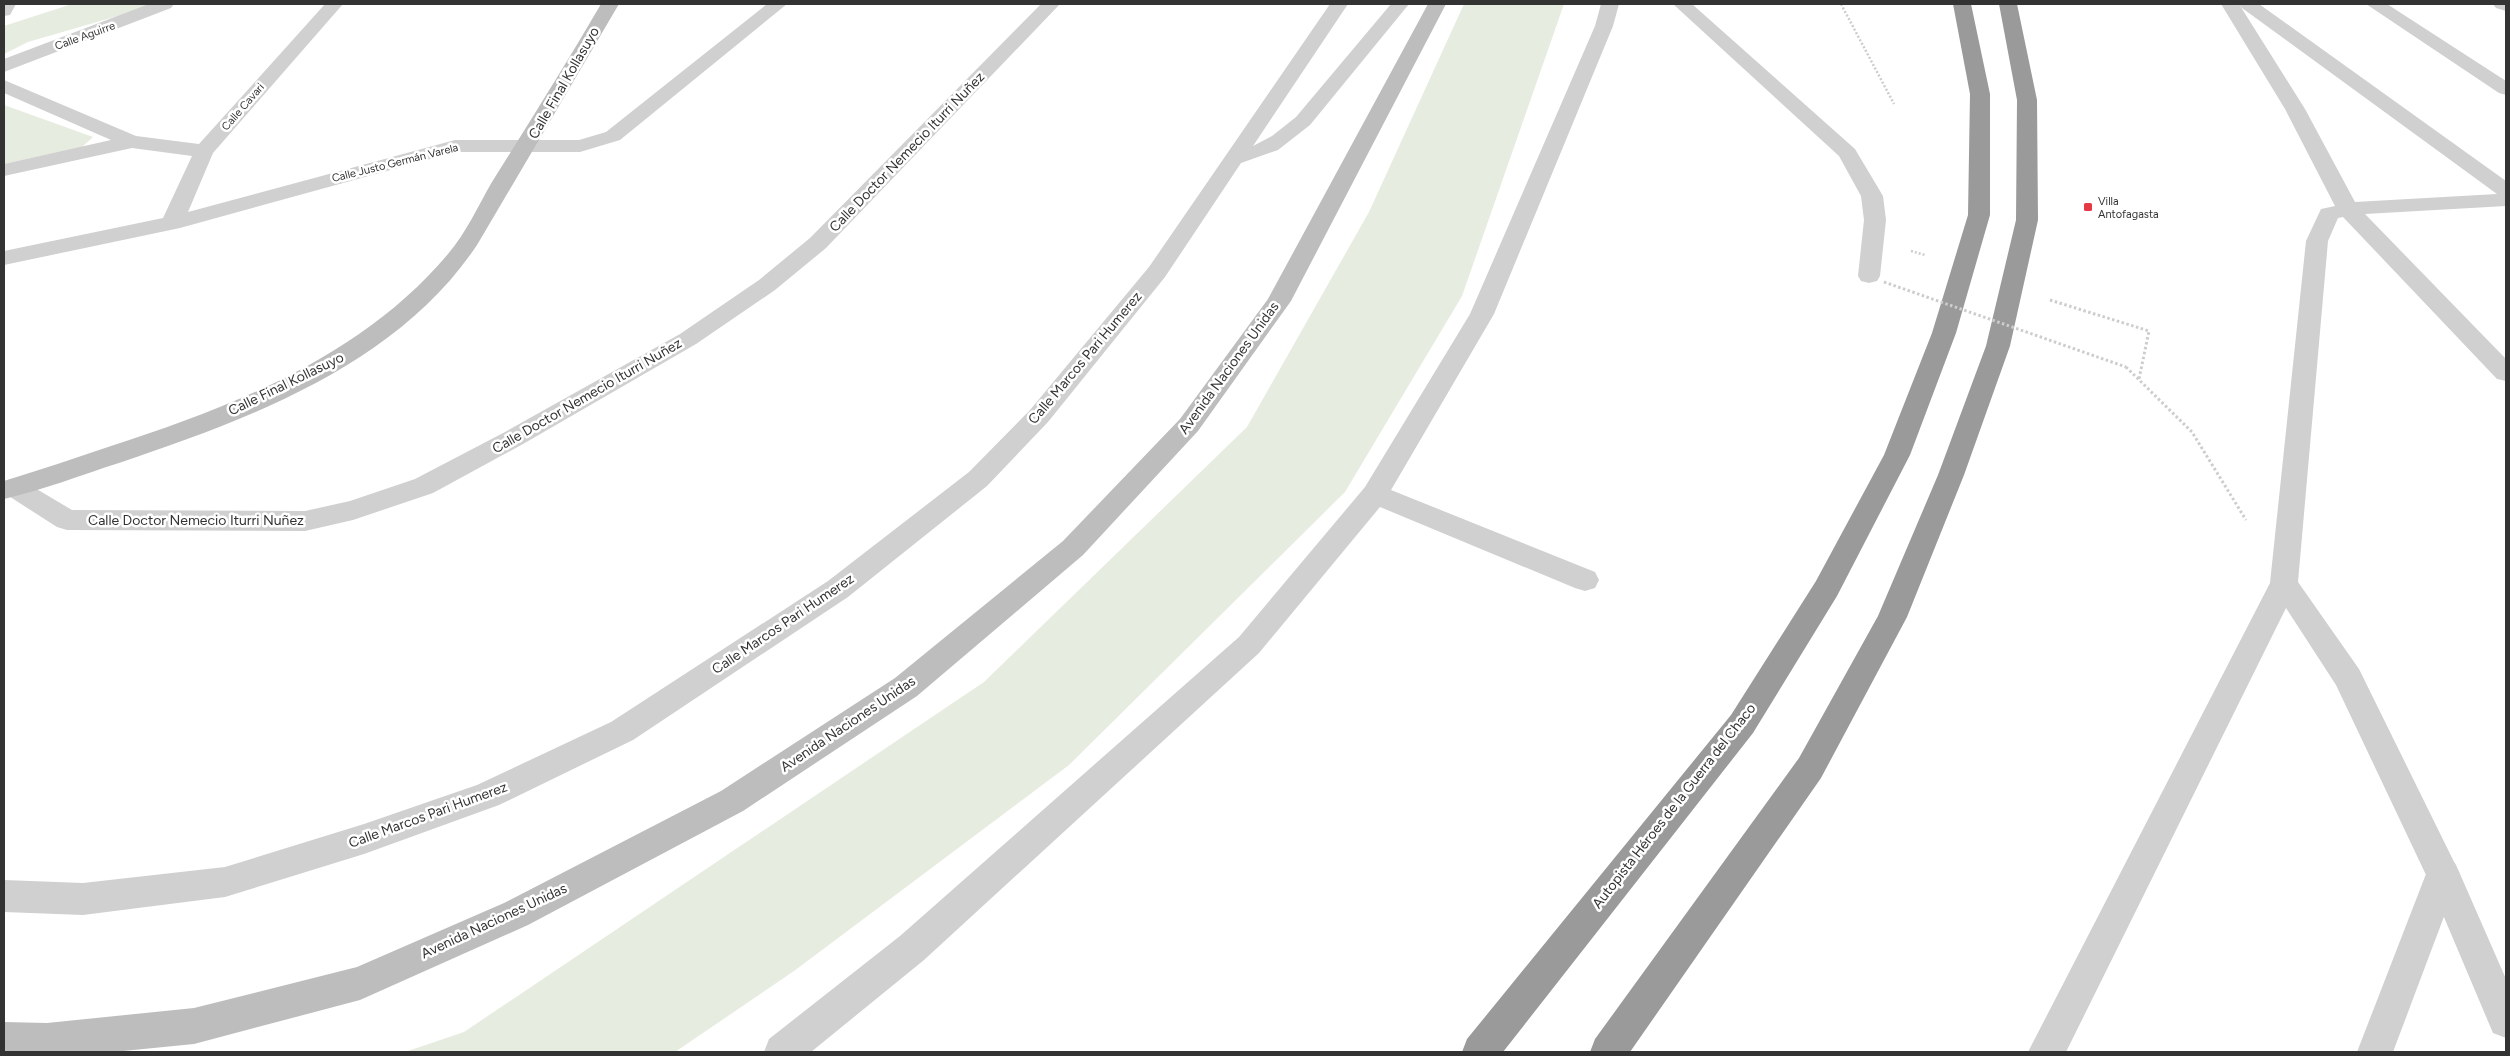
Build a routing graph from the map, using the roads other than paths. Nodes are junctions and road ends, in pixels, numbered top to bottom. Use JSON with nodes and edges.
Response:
{"nodes":[{"id":1,"x":7,"y":4,"type":"edge"},
{"id":2,"x":164,"y":4,"type":"edge"},
{"id":3,"x":334,"y":4,"type":"edge"},
{"id":4,"x":610,"y":4,"type":"edge"},
{"id":5,"x":778,"y":4,"type":"edge"},
{"id":6,"x":1051,"y":4,"type":"edge"},
{"id":7,"x":1339,"y":4,"type":"edge"},
{"id":8,"x":1400,"y":4,"type":"edge"},
{"id":9,"x":1438,"y":4,"type":"edge"},
{"id":10,"x":1610,"y":4,"type":"edge"},
{"id":11,"x":1682,"y":4,"type":"edge"},
{"id":12,"x":1962,"y":4,"type":"edge"},
{"id":13,"x":2008,"y":4,"type":"edge"},
{"id":14,"x":2230,"y":4,"type":"edge"},
{"id":15,"x":2248,"y":4,"type":"edge"},
{"id":16,"x":2375,"y":4,"type":"edge"},
{"id":17,"x":2502,"y":4,"type":"edge"},
{"id":18,"x":2506,"y":6,"type":"edge"},
{"id":19,"x":4,"y":11,"type":"edge"},
{"id":20,"x":4,"y":66,"type":"edge"},
{"id":21,"x":4,"y":86,"type":"edge"},
{"id":22,"x":2506,"y":89,"type":"edge"},
{"id":23,"x":132,"y":142,"type":"junction"},
{"id":24,"x":526,"y":147,"type":"junction"},
{"id":25,"x":204,"y":151,"type":"junction"},
{"id":26,"x":1234,"y":159,"type":"junction"},
{"id":27,"x":4,"y":170,"type":"edge"},
{"id":28,"x":2506,"y":191,"type":"edge"},
{"id":29,"x":2506,"y":200,"type":"edge"},
{"id":30,"x":2348,"y":209,"type":"junction"},
{"id":31,"x":172,"y":224,"type":"junction"},
{"id":32,"x":4,"y":258,"type":"edge"},
{"id":33,"x":1877,"y":279,"type":"road end"},
{"id":34,"x":2506,"y":373,"type":"edge"},
{"id":35,"x":9,"y":489,"type":"edge"},
{"id":36,"x":1376,"y":494,"type":"junction"},
{"id":37,"x":1585,"y":580,"type":"dead end"},
{"id":38,"x":2284,"y":583,"type":"junction"},
{"id":39,"x":2443,"y":874,"type":"junction"},
{"id":40,"x":4,"y":896,"type":"edge"},
{"id":41,"x":2506,"y":1020,"type":"edge"},
{"id":42,"x":4,"y":1040,"type":"edge"},
{"id":43,"x":782,"y":1052,"type":"edge"},
{"id":44,"x":1480,"y":1052,"type":"edge"},
{"id":45,"x":1608,"y":1052,"type":"edge"},
{"id":46,"x":2047,"y":1052,"type":"edge"},
{"id":47,"x":2374,"y":1052,"type":"edge"}],
"edges":[{"from":1,"to":19,"type":"street"},
{"from":2,"to":20,"type":"street","name":"Calle Aguirre"},
{"from":3,"to":25,"type":"street","name":"Calle Cavari"},
{"from":4,"to":24,"type":"street","name":"Calle Final Kollasuyo"},
{"from":5,"to":24,"type":"street","name":"Calle Justo Germán Varela"},
{"from":6,"to":35,"type":"street","name":"Calle Doctor Nemecio Iturri Nuñez"},
{"from":7,"to":26,"type":"street","name":"Calle Marcos Pari Humerez"},
{"from":8,"to":26,"type":"street"},
{"from":9,"to":42,"type":"street","name":"Avenida Naciones Unidas"},
{"from":10,"to":36,"type":"street"},
{"from":11,"to":33,"type":"street"},
{"from":12,"to":44,"type":"highway","name":"Autopista Héroes de la Guerra del Chaco"},
{"from":13,"to":45,"type":"highway"},
{"from":14,"to":30,"type":"street"},
{"from":15,"to":28,"type":"street"},
{"from":16,"to":22,"type":"street"},
{"from":17,"to":18,"type":"street"},
{"from":21,"to":23,"type":"street"},
{"from":23,"to":25,"type":"street"},
{"from":23,"to":27,"type":"street"},
{"from":24,"to":31,"type":"street","name":"Calle Justo Germán Varela"},
{"from":24,"to":35,"type":"street","name":"Calle Final Kollasuyo"},
{"from":25,"to":31,"type":"street","name":"Calle Cavari"},
{"from":26,"to":40,"type":"street","name":"Calle Marcos Pari Humerez"},
{"from":29,"to":30,"type":"street"},
{"from":30,"to":34,"type":"street"},
{"from":30,"to":38,"type":"street"},
{"from":31,"to":32,"type":"street","name":"Calle Justo Germán Varela"},
{"from":36,"to":37,"type":"street"},
{"from":36,"to":43,"type":"street"},
{"from":38,"to":39,"type":"street"},
{"from":38,"to":46,"type":"street"},
{"from":39,"to":41,"type":"street"},
{"from":39,"to":47,"type":"street"}]}
